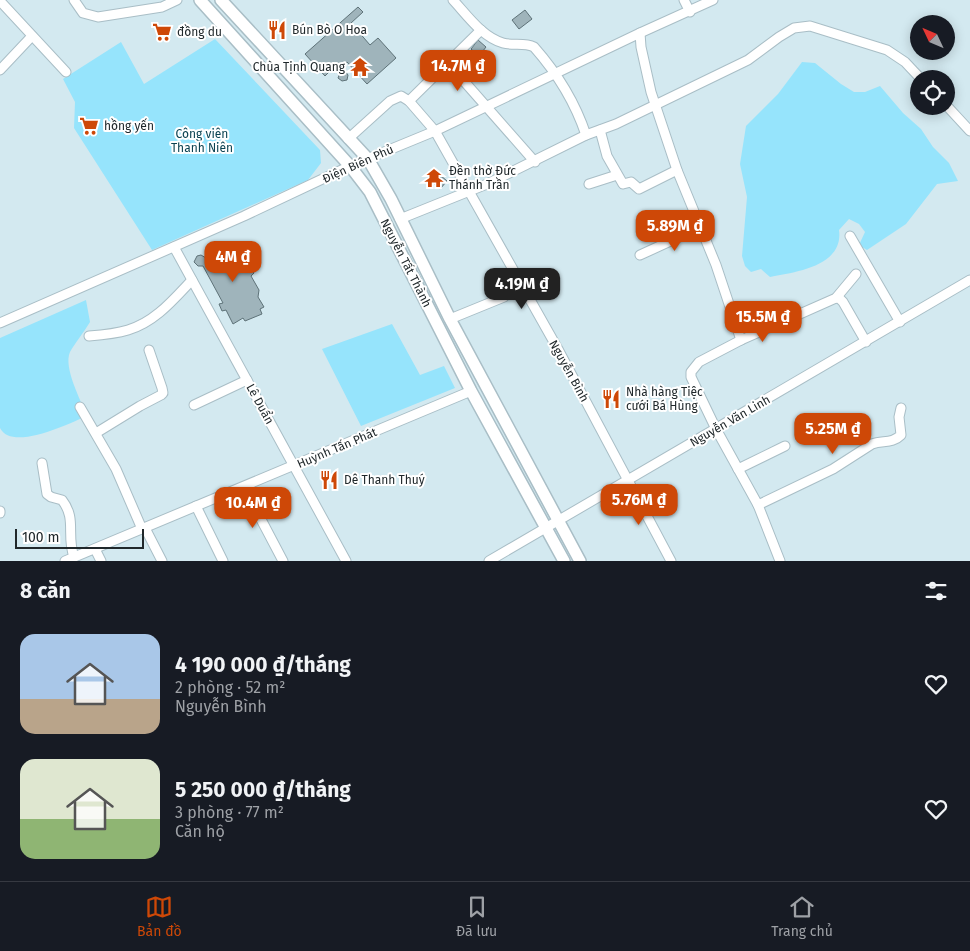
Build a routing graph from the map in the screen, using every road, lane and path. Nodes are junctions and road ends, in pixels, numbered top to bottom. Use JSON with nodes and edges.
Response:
{"nodes":[{"id":1,"x":74,"y":0,"type":"edge"},
{"id":2,"x":177,"y":0,"type":"edge"},
{"id":3,"x":200,"y":0,"type":"edge"},
{"id":4,"x":221,"y":0,"type":"edge"},
{"id":5,"x":452,"y":0,"type":"edge"},
{"id":6,"x":684,"y":0,"type":"edge"},
{"id":7,"x":714,"y":0,"type":"edge"},
{"id":8,"x":0,"y":1,"type":"edge"},
{"id":9,"x":690,"y":12,"type":"junction"},
{"id":10,"x":481,"y":30,"type":"junction"},
{"id":11,"x":640,"y":33,"type":"junction"},
{"id":12,"x":32,"y":36,"type":"junction"},
{"id":13,"x":448,"y":63,"type":"junction"},
{"id":14,"x":0,"y":70,"type":"edge"},
{"id":15,"x":913,"y":70,"type":"edge"},
{"id":16,"x":66,"y":72,"type":"dead end"},
{"id":17,"x":554,"y":73,"type":"junction"},
{"id":18,"x":409,"y":102,"type":"junction"},
{"id":19,"x":656,"y":104,"type":"junction"},
{"id":20,"x":486,"y":106,"type":"junction"},
{"id":21,"x":955,"y":115,"type":"edge"},
{"id":22,"x":600,"y":130,"type":"junction"},
{"id":23,"x":435,"y":131,"type":"junction"},
{"id":24,"x":970,"y":131,"type":"edge"},
{"id":25,"x":586,"y":135,"type":"junction"},
{"id":26,"x":348,"y":139,"type":"junction"},
{"id":27,"x":368,"y":159,"type":"junction"},
{"id":28,"x":535,"y":162,"type":"junction"},
{"id":29,"x":350,"y":166,"type":"junction"},
{"id":30,"x":677,"y":170,"type":"junction"},
{"id":31,"x":617,"y":175,"type":"junction"},
{"id":32,"x":589,"y":184,"type":"dead end"},
{"id":33,"x":469,"y":191,"type":"junction"},
{"id":34,"x":400,"y":219,"type":"junction"},
{"id":35,"x":700,"y":227,"type":"junction"},
{"id":36,"x":850,"y":236,"type":"dead end"},
{"id":37,"x":174,"y":247,"type":"junction"},
{"id":38,"x":640,"y":255,"type":"dead end"},
{"id":39,"x":856,"y":274,"type":"dead end"},
{"id":40,"x":192,"y":280,"type":"junction"},
{"id":41,"x":970,"y":280,"type":"edge"},
{"id":42,"x":504,"y":297,"type":"dead end"},
{"id":43,"x":836,"y":298,"type":"junction"},
{"id":44,"x":450,"y":319,"type":"junction"},
{"id":45,"x":900,"y":322,"type":"junction"},
{"id":46,"x":0,"y":323,"type":"edge"},
{"id":47,"x":89,"y":336,"type":"dead end"},
{"id":48,"x":741,"y":340,"type":"junction"},
{"id":49,"x":866,"y":342,"type":"junction"},
{"id":50,"x":149,"y":350,"type":"dead end"},
{"id":51,"x":246,"y":380,"type":"junction"},
{"id":52,"x":471,"y":391,"type":"junction"},
{"id":53,"x":194,"y":406,"type":"dead end"},
{"id":54,"x":80,"y":407,"type":"dead end"},
{"id":55,"x":901,"y":408,"type":"dead end"},
{"id":56,"x":716,"y":429,"type":"junction"},
{"id":57,"x":96,"y":433,"type":"junction"},
{"id":58,"x":785,"y":446,"type":"dead end"},
{"id":59,"x":42,"y":463,"type":"dead end"},
{"id":60,"x":294,"y":466,"type":"junction"},
{"id":61,"x":738,"y":469,"type":"junction"},
{"id":62,"x":628,"y":480,"type":"junction"},
{"id":63,"x":244,"y":487,"type":"junction"},
{"id":64,"x":758,"y":505,"type":"junction"},
{"id":65,"x":196,"y":506,"type":"junction"},
{"id":66,"x":558,"y":520,"type":"junction"},
{"id":67,"x":546,"y":528,"type":"junction"},
{"id":68,"x":143,"y":529,"type":"junction"},
{"id":69,"x":95,"y":549,"type":"junction"},
{"id":70,"x":70,"y":559,"type":"edge"},
{"id":71,"x":343,"y":560,"type":"edge"},
{"id":72,"x":101,"y":561,"type":"edge"},
{"id":73,"x":162,"y":561,"type":"edge"},
{"id":74,"x":223,"y":561,"type":"edge"},
{"id":75,"x":283,"y":561,"type":"edge"},
{"id":76,"x":489,"y":561,"type":"edge"},
{"id":77,"x":564,"y":561,"type":"edge"},
{"id":78,"x":580,"y":561,"type":"edge"},
{"id":79,"x":671,"y":561,"type":"edge"},
{"id":80,"x":780,"y":561,"type":"edge"}],
"edges":[{"from":1,"to":2,"type":"street"},
{"from":3,"to":29,"type":"main road","name":"Nguyễn Tất Thành"},
{"from":4,"to":26,"type":"main road","name":"Nguyễn Tất Thành"},
{"from":5,"to":10,"type":"street"},
{"from":6,"to":9,"type":"street"},
{"from":7,"to":9,"type":"street","name":"Điện Biên Phủ"},
{"from":8,"to":12,"type":"street"},
{"from":9,"to":11,"type":"street","name":"Điện Biên Phủ"},
{"from":10,"to":13,"type":"street"},
{"from":10,"to":17,"type":"street"},
{"from":11,"to":17,"type":"street","name":"Điện Biên Phủ"},
{"from":11,"to":19,"type":"street"},
{"from":12,"to":14,"type":"street"},
{"from":12,"to":16,"type":"street"},
{"from":13,"to":18,"type":"street"},
{"from":13,"to":20,"type":"street"},
{"from":15,"to":19,"type":"street"},
{"from":17,"to":20,"type":"street","name":"Điện Biên Phủ"},
{"from":17,"to":25,"type":"street"},
{"from":18,"to":23,"type":"street","name":"Nguyễn Bình"},
{"from":18,"to":26,"type":"street"},
{"from":19,"to":22,"type":"street"},
{"from":19,"to":30,"type":"street"},
{"from":20,"to":23,"type":"street","name":"Điện Biên Phủ"},
{"from":20,"to":28,"type":"street"},
{"from":21,"to":24,"type":"street"},
{"from":22,"to":25,"type":"street"},
{"from":22,"to":31,"type":"street"},
{"from":23,"to":27,"type":"street","name":"Điện Biên Phủ"},
{"from":23,"to":33,"type":"street","name":"Nguyễn Bình"},
{"from":25,"to":28,"type":"street"},
{"from":26,"to":27,"type":"main road","name":"Nguyễn Tất Thành"},
{"from":27,"to":29,"type":"street","name":"Điện Biên Phủ"},
{"from":27,"to":34,"type":"main road","name":"Nguyễn Tất Thành"},
{"from":28,"to":33,"type":"street"},
{"from":29,"to":37,"type":"street","name":"Điện Biên Phủ"},
{"from":29,"to":52,"type":"main road","name":"Nguyễn Tất Thành"},
{"from":30,"to":31,"type":"street"},
{"from":30,"to":35,"type":"street"},
{"from":31,"to":32,"type":"street"},
{"from":33,"to":34,"type":"street"},
{"from":33,"to":62,"type":"street","name":"Nguyễn Bình"},
{"from":34,"to":44,"type":"main road","name":"Nguyễn Tất Thành"},
{"from":35,"to":38,"type":"street"},
{"from":35,"to":48,"type":"street"},
{"from":36,"to":45,"type":"street"},
{"from":37,"to":40,"type":"street","name":"Lê Duẩn"},
{"from":37,"to":46,"type":"street","name":"Điện Biên Phủ"},
{"from":39,"to":43,"type":"street"},
{"from":40,"to":47,"type":"street"},
{"from":40,"to":51,"type":"street","name":"Lê Duẩn"},
{"from":41,"to":45,"type":"street","name":"Nguyễn Văn Linh"},
{"from":42,"to":44,"type":"street"},
{"from":43,"to":48,"type":"street"},
{"from":43,"to":49,"type":"street"},
{"from":44,"to":66,"type":"main road","name":"Nguyễn Tất Thành"},
{"from":45,"to":49,"type":"street","name":"Nguyễn Văn Linh"},
{"from":48,"to":56,"type":"street"},
{"from":49,"to":56,"type":"street","name":"Nguyễn Văn Linh"},
{"from":50,"to":57,"type":"street"},
{"from":51,"to":53,"type":"street"},
{"from":51,"to":60,"type":"street","name":"Lê Duẩn"},
{"from":52,"to":60,"type":"street","name":"Huỳnh Tấn Phát"},
{"from":52,"to":67,"type":"main road","name":"Nguyễn Tất Thành"},
{"from":54,"to":57,"type":"street"},
{"from":55,"to":64,"type":"street"},
{"from":56,"to":61,"type":"street"},
{"from":56,"to":62,"type":"street","name":"Nguyễn Văn Linh"},
{"from":57,"to":68,"type":"street"},
{"from":58,"to":61,"type":"street"},
{"from":59,"to":70,"type":"street"},
{"from":60,"to":63,"type":"street","name":"Huỳnh Tấn Phát"},
{"from":60,"to":71,"type":"street","name":"Lê Duẩn"},
{"from":61,"to":64,"type":"street"},
{"from":62,"to":66,"type":"street","name":"Nguyễn Văn Linh"},
{"from":62,"to":79,"type":"street","name":"Nguyễn Bình"},
{"from":63,"to":65,"type":"street","name":"Huỳnh Tấn Phát"},
{"from":63,"to":75,"type":"street"},
{"from":64,"to":80,"type":"street"},
{"from":65,"to":68,"type":"street","name":"Huỳnh Tấn Phát"},
{"from":65,"to":74,"type":"street"},
{"from":66,"to":67,"type":"street","name":"Nguyễn Văn Linh"},
{"from":66,"to":78,"type":"main road","name":"Nguyễn Tất Thành"},
{"from":67,"to":76,"type":"street","name":"Nguyễn Văn Linh"},
{"from":67,"to":77,"type":"main road","name":"Nguyễn Tất Thành"},
{"from":68,"to":69,"type":"street","name":"Huỳnh Tấn Phát"},
{"from":68,"to":73,"type":"street"},
{"from":69,"to":70,"type":"street","name":"Huỳnh Tấn Phát"},
{"from":69,"to":72,"type":"street"}]}
